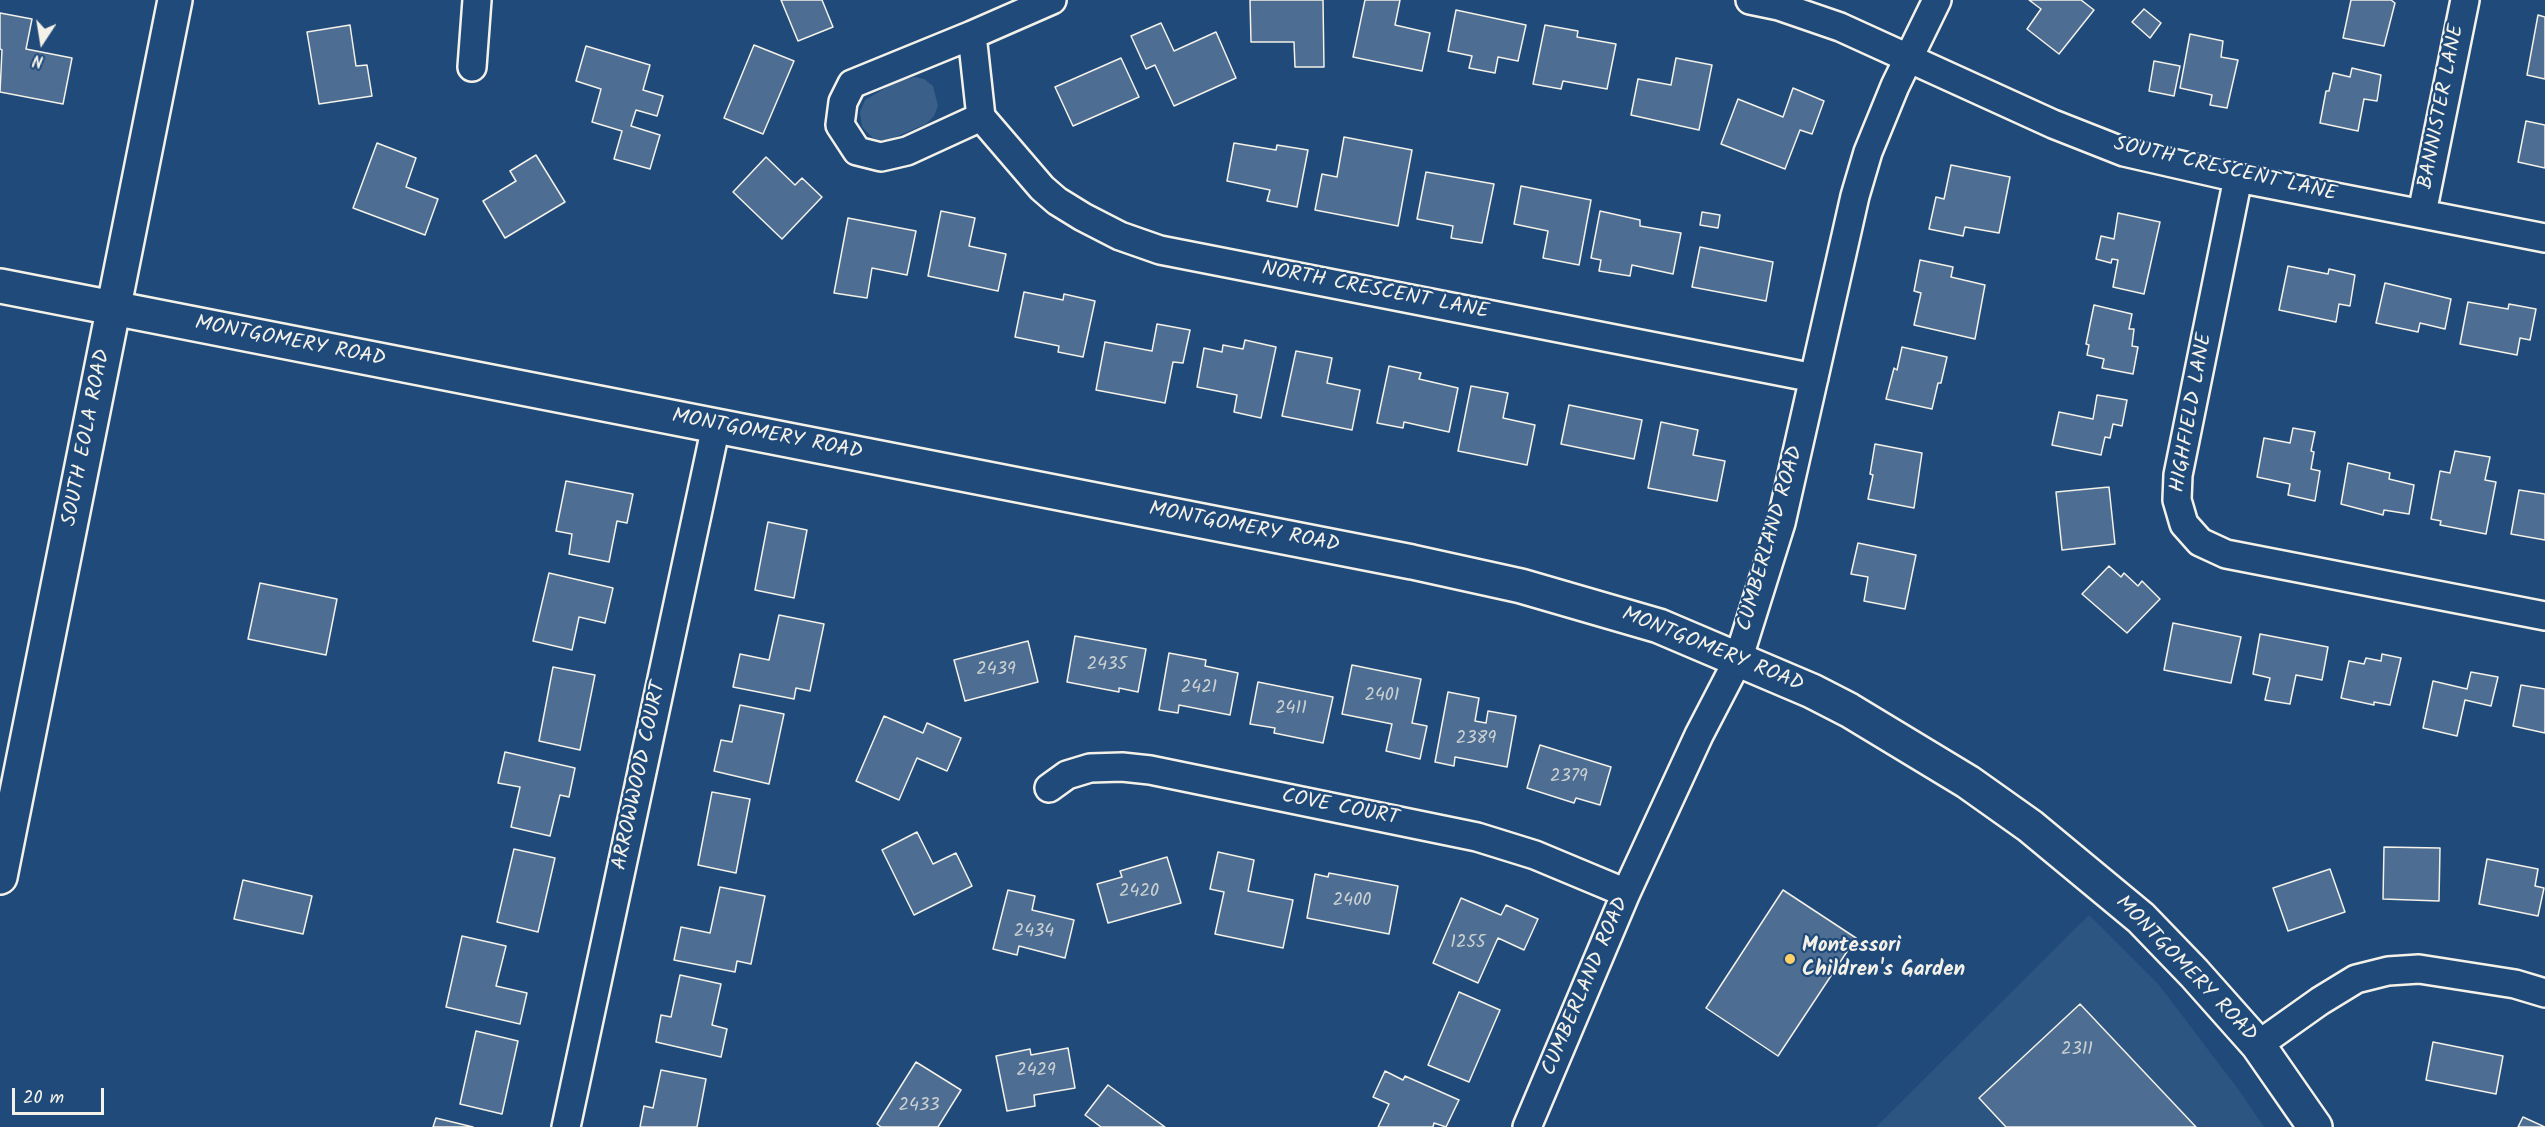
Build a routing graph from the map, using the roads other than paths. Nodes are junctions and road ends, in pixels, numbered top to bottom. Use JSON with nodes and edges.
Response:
{"nodes":[{"id":1,"x":176,"y":0,"type":"edge"},
{"id":2,"x":477,"y":0,"type":"edge"},
{"id":3,"x":1052,"y":0,"type":"edge"},
{"id":4,"x":1750,"y":0,"type":"edge"},
{"id":5,"x":1938,"y":0,"type":"edge"},
{"id":6,"x":2465,"y":0,"type":"edge"},
{"id":7,"x":972,"y":35,"type":"junction"},
{"id":8,"x":1909,"y":58,"type":"junction"},
{"id":9,"x":472,"y":67,"type":"dead end"},
{"id":10,"x":981,"y":117,"type":"junction"},
{"id":11,"x":2238,"y":178,"type":"junction"},
{"id":12,"x":2422,"y":213,"type":"junction"},
{"id":13,"x":2545,"y":237,"type":"edge"},
{"id":14,"x":0,"y":286,"type":"edge"},
{"id":15,"x":114,"y":309,"type":"junction"},
{"id":16,"x":1814,"y":378,"type":"junction"},
{"id":17,"x":716,"y":426,"type":"junction"},
{"id":18,"x":2545,"y":616,"type":"edge"},
{"id":19,"x":1738,"y":660,"type":"junction"},
{"id":20,"x":1049,"y":788,"type":"dead end"},
{"id":21,"x":0,"y":877,"type":"edge"},
{"id":22,"x":1626,"y":893,"type":"junction"},
{"id":23,"x":2545,"y":993,"type":"edge"},
{"id":24,"x":2258,"y":1045,"type":"junction"},
{"id":25,"x":566,"y":1127,"type":"edge"},
{"id":26,"x":1527,"y":1127,"type":"edge"},
{"id":27,"x":2315,"y":1127,"type":"edge"}],
"edges":[{"from":1,"to":15,"type":"street","name":"SOUTH EOLA ROAD"},
{"from":2,"to":9,"type":"street"},
{"from":3,"to":7,"type":"street"},
{"from":4,"to":8,"type":"street","name":"SOUTH CRESCENT LANE"},
{"from":5,"to":8,"type":"street","name":"CUMBERLAND ROAD"},
{"from":6,"to":12,"type":"street","name":"BANNISTER LANE"},
{"from":7,"to":10,"type":"street"},
{"from":7,"to":10,"type":"street"},
{"from":8,"to":11,"type":"street","name":"SOUTH CRESCENT LANE"},
{"from":8,"to":16,"type":"street","name":"CUMBERLAND ROAD"},
{"from":10,"to":16,"type":"street","name":"NORTH CRESCENT LANE"},
{"from":11,"to":12,"type":"street","name":"SOUTH CRESCENT LANE"},
{"from":11,"to":18,"type":"street","name":"HIGHFIELD LANE"},
{"from":12,"to":13,"type":"street","name":"SOUTH CRESCENT LANE"},
{"from":14,"to":15,"type":"street","name":"MONTGOMERY ROAD"},
{"from":15,"to":17,"type":"street","name":"MONTGOMERY ROAD"},
{"from":15,"to":21,"type":"street","name":"SOUTH EOLA ROAD"},
{"from":16,"to":19,"type":"street","name":"CUMBERLAND ROAD"},
{"from":17,"to":19,"type":"street","name":"MONTGOMERY ROAD"},
{"from":17,"to":25,"type":"street","name":"ARROWWOOD COURT"},
{"from":19,"to":22,"type":"street","name":"CUMBERLAND ROAD"},
{"from":19,"to":24,"type":"street","name":"MONTGOMERY ROAD"},
{"from":20,"to":22,"type":"street","name":"COVE COURT"},
{"from":22,"to":26,"type":"street","name":"CUMBERLAND ROAD"},
{"from":23,"to":24,"type":"street"},
{"from":24,"to":27,"type":"street","name":"MONTGOMERY ROAD"}]}
